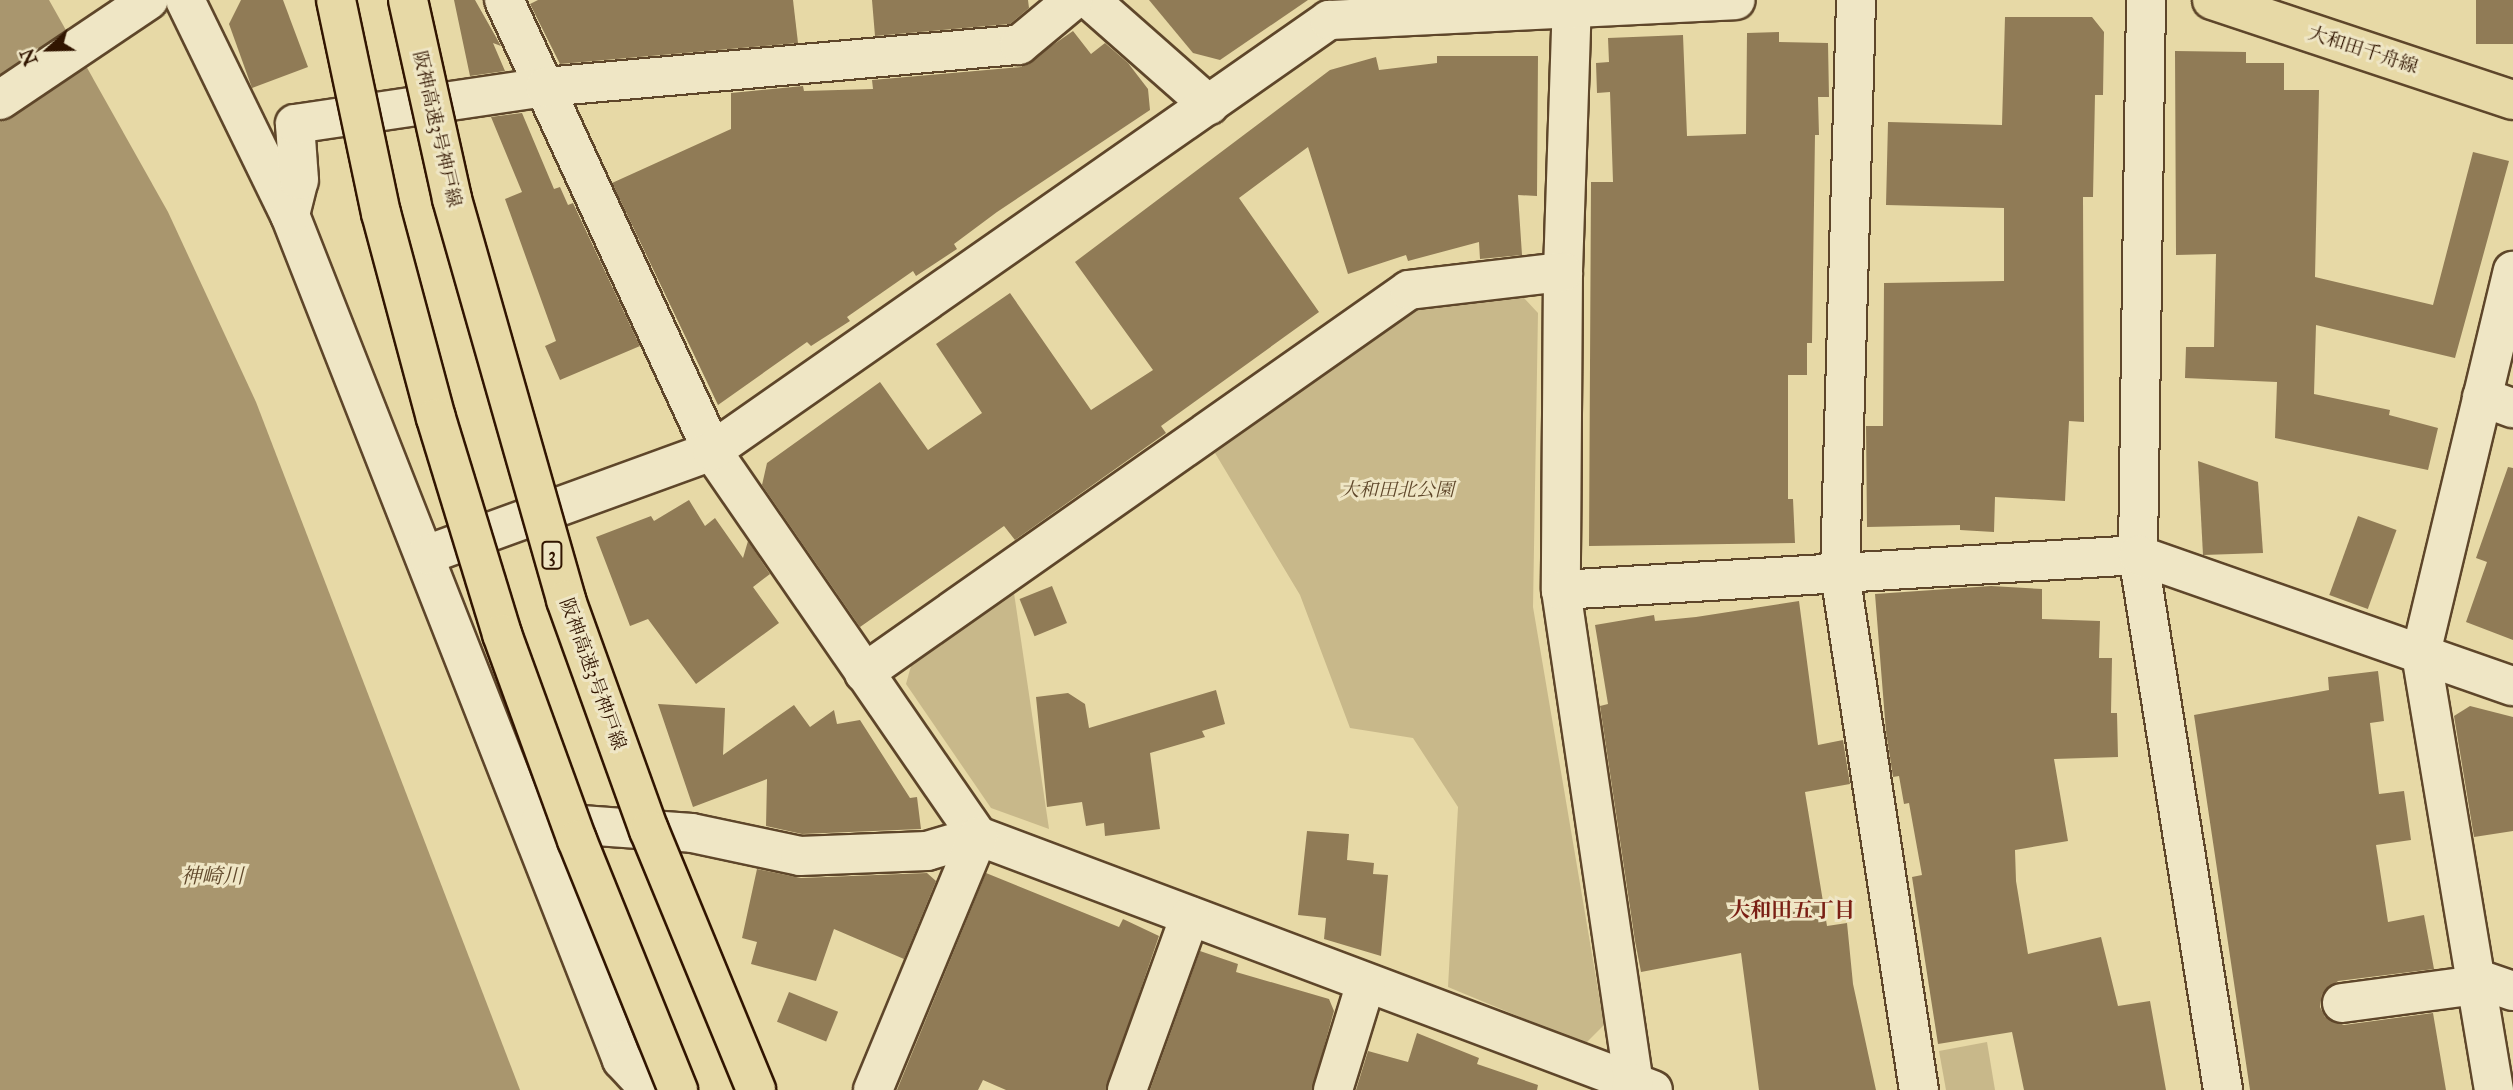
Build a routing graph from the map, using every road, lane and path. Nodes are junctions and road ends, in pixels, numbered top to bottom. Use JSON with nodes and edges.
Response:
{"nodes":[{"id":1,"x":185,"y":0,"type":"edge"},
{"id":2,"x":336,"y":0,"type":"edge"},
{"id":3,"x":408,"y":0,"type":"edge"},
{"id":4,"x":504,"y":0,"type":"edge"},
{"id":5,"x":1073,"y":0,"type":"edge"},
{"id":6,"x":1090,"y":0,"type":"edge"},
{"id":7,"x":1736,"y":0,"type":"edge"},
{"id":8,"x":1856,"y":0,"type":"edge"},
{"id":9,"x":2146,"y":0,"type":"edge"},
{"id":10,"x":2212,"y":0,"type":"edge"},
{"id":11,"x":1572,"y":5,"type":"edge"},
{"id":12,"x":137,"y":9,"type":"edge"},
{"id":13,"x":1328,"y":10,"type":"edge"},
{"id":14,"x":545,"y":87,"type":"junction"},
{"id":15,"x":0,"y":100,"type":"edge"},
{"id":16,"x":2513,"y":100,"type":"edge"},
{"id":17,"x":1209,"y":105,"type":"junction"},
{"id":18,"x":290,"y":215,"type":"junction"},
{"id":19,"x":1563,"y":272,"type":"junction"},
{"id":20,"x":2513,"y":273,"type":"edge"},
{"id":21,"x":2498,"y":403,"type":"edge"},
{"id":22,"x":712,"y":451,"type":"junction"},
{"id":23,"x":426,"y":555,"type":"junction"},
{"id":24,"x":2138,"y":555,"type":"junction"},
{"id":25,"x":1840,"y":575,"type":"junction"},
{"id":26,"x":1561,"y":590,"type":"junction"},
{"id":27,"x":2421,"y":653,"type":"junction"},
{"id":28,"x":864,"y":673,"type":"junction"},
{"id":29,"x":2513,"y":686,"type":"edge"},
{"id":30,"x":529,"y":821,"type":"junction"},
{"id":31,"x":978,"y":836,"type":"junction"},
{"id":32,"x":1190,"y":916,"type":"junction"},
{"id":33,"x":1366,"y":982,"type":"junction"},
{"id":34,"x":2488,"y":985,"type":"edge"},
{"id":35,"x":2342,"y":1003,"type":"dead end"},
{"id":36,"x":1639,"y":1088,"type":"edge"},
{"id":37,"x":650,"y":1090,"type":"edge"},
{"id":38,"x":678,"y":1090,"type":"edge"},
{"id":39,"x":756,"y":1090,"type":"edge"},
{"id":40,"x":873,"y":1090,"type":"edge"},
{"id":41,"x":1127,"y":1090,"type":"edge"},
{"id":42,"x":1334,"y":1090,"type":"edge"},
{"id":43,"x":1919,"y":1090,"type":"edge"},
{"id":44,"x":2223,"y":1090,"type":"edge"},
{"id":45,"x":2494,"y":1090,"type":"edge"}],
"edges":[{"from":1,"to":18,"type":"street"},
{"from":2,"to":38,"type":"main road","bridge":true},
{"from":3,"to":39,"type":"main road","name":"阪神高速3号神戸線","number":"3","bridge":true},
{"from":4,"to":14,"type":"street"},
{"from":5,"to":14,"type":"street"},
{"from":6,"to":17,"type":"street"},
{"from":7,"to":11,"type":"street"},
{"from":8,"to":25,"type":"street"},
{"from":9,"to":24,"type":"street"},
{"from":10,"to":16,"type":"main road","name":"大和田千舟線"},
{"from":11,"to":13,"type":"street"},
{"from":11,"to":19,"type":"street"},
{"from":12,"to":15,"type":"street"},
{"from":13,"to":17,"type":"street"},
{"from":14,"to":18,"type":"street"},
{"from":14,"to":22,"type":"street"},
{"from":17,"to":22,"type":"street"},
{"from":18,"to":23,"type":"street"},
{"from":19,"to":26,"type":"street"},
{"from":19,"to":28,"type":"street"},
{"from":20,"to":21,"type":"street"},
{"from":21,"to":27,"type":"street"},
{"from":22,"to":23,"type":"street"},
{"from":22,"to":28,"type":"street"},
{"from":23,"to":30,"type":"street"},
{"from":24,"to":25,"type":"street"},
{"from":24,"to":27,"type":"street"},
{"from":24,"to":44,"type":"street"},
{"from":25,"to":26,"type":"street"},
{"from":25,"to":43,"type":"street"},
{"from":26,"to":36,"type":"street"},
{"from":27,"to":29,"type":"street"},
{"from":27,"to":34,"type":"street"},
{"from":28,"to":31,"type":"street"},
{"from":30,"to":31,"type":"street"},
{"from":30,"to":37,"type":"street"},
{"from":31,"to":32,"type":"street"},
{"from":31,"to":40,"type":"street"},
{"from":32,"to":33,"type":"street"},
{"from":32,"to":41,"type":"street"},
{"from":33,"to":36,"type":"street"},
{"from":33,"to":42,"type":"street"},
{"from":34,"to":35,"type":"street"},
{"from":34,"to":45,"type":"street"}]}
